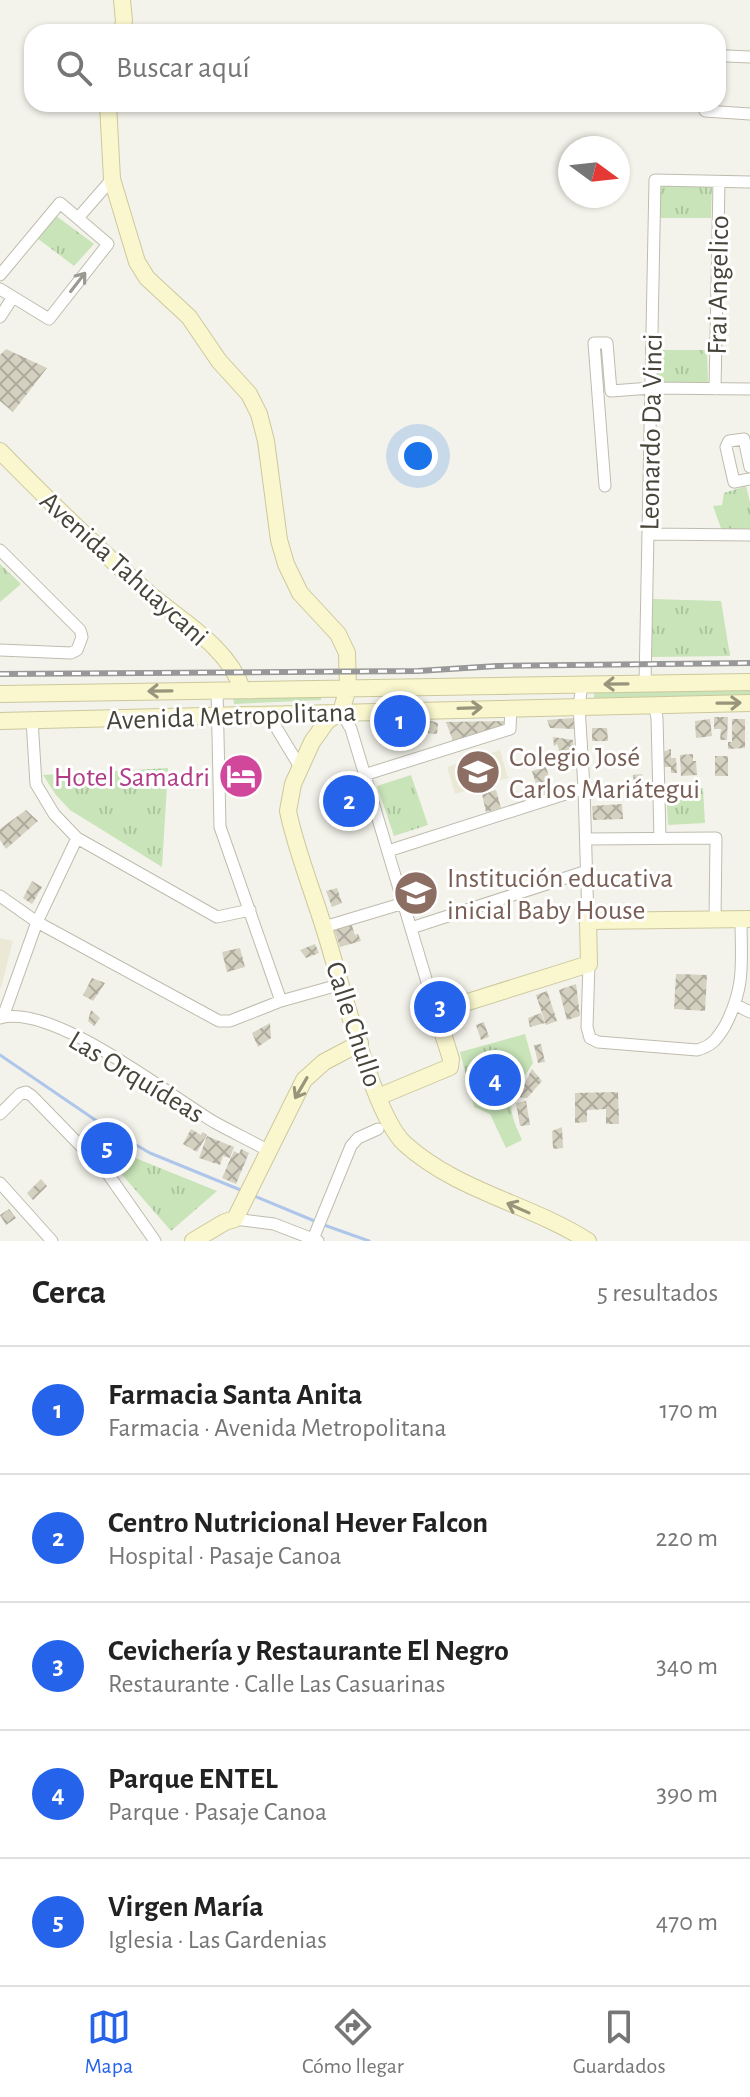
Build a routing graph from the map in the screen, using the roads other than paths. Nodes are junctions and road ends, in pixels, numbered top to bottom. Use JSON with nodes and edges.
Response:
{"nodes":[{"id":1,"x":122,"y":0,"type":"edge"},
{"id":2,"x":123,"y":24,"type":"edge"},
{"id":3,"x":727,"y":56,"type":"dead end"},
{"id":4,"x":750,"y":57,"type":"edge"},
{"id":5,"x":108,"y":112,"type":"edge"},
{"id":6,"x":720,"y":112,"type":"edge"},
{"id":7,"x":750,"y":114,"type":"edge"},
{"id":8,"x":112,"y":179,"type":"junction"},
{"id":9,"x":719,"y":182,"type":"junction"},
{"id":10,"x":750,"y":182,"type":"edge"},
{"id":11,"x":78,"y":218,"type":"junction"},
{"id":12,"x":0,"y":275,"type":"edge"},
{"id":13,"x":0,"y":289,"type":"edge"},
{"id":14,"x":13,"y":297,"type":"junction"},
{"id":15,"x":0,"y":317,"type":"edge"},
{"id":16,"x":651,"y":388,"type":"junction"},
{"id":17,"x":715,"y":389,"type":"junction"},
{"id":18,"x":750,"y":389,"type":"edge"},
{"id":19,"x":0,"y":451,"type":"edge"},
{"id":20,"x":750,"y":467,"type":"edge"},
{"id":21,"x":750,"y":479,"type":"edge"},
{"id":22,"x":605,"y":486,"type":"dead end"},
{"id":23,"x":648,"y":534,"type":"junction"},
{"id":24,"x":750,"y":535,"type":"edge"},
{"id":25,"x":0,"y":550,"type":"edge"},
{"id":26,"x":0,"y":650,"type":"edge"},
{"id":27,"x":750,"y":682,"type":"edge"},
{"id":28,"x":645,"y":684,"type":"junction"},
{"id":29,"x":582,"y":685,"type":"junction"},
{"id":30,"x":348,"y":688,"type":"junction"},
{"id":31,"x":242,"y":689,"type":"junction"},
{"id":32,"x":217,"y":690,"type":"junction"},
{"id":33,"x":0,"y":694,"type":"edge"},
{"id":34,"x":750,"y":703,"type":"edge"},
{"id":35,"x":654,"y":704,"type":"junction"},
{"id":36,"x":579,"y":706,"type":"junction"},
{"id":37,"x":511,"y":707,"type":"junction"},
{"id":38,"x":341,"y":712,"type":"junction"},
{"id":39,"x":268,"y":714,"type":"junction"},
{"id":40,"x":219,"y":715,"type":"junction"},
{"id":41,"x":32,"y":720,"type":"junction"},
{"id":42,"x":0,"y":721,"type":"edge"},
{"id":43,"x":300,"y":767,"type":"junction"},
{"id":44,"x":364,"y":775,"type":"junction"},
{"id":45,"x":584,"y":788,"type":"junction"},
{"id":46,"x":77,"y":838,"type":"junction"},
{"id":47,"x":660,"y":838,"type":"junction"},
{"id":48,"x":586,"y":839,"type":"junction"},
{"id":49,"x":388,"y":851,"type":"junction"},
{"id":50,"x":587,"y":871,"type":"junction"},
{"id":51,"x":0,"y":896,"type":"edge"},
{"id":52,"x":404,"y":903,"type":"junction"},
{"id":53,"x":250,"y":910,"type":"junction"},
{"id":54,"x":746,"y":919,"type":"edge"},
{"id":55,"x":715,"y":920,"type":"junction"},
{"id":56,"x":588,"y":921,"type":"junction"},
{"id":57,"x":37,"y":922,"type":"junction"},
{"id":58,"x":324,"y":927,"type":"junction"},
{"id":59,"x":411,"y":928,"type":"junction"},
{"id":60,"x":589,"y":964,"type":"junction"},
{"id":61,"x":342,"y":984,"type":"junction"},
{"id":62,"x":281,"y":1001,"type":"junction"},
{"id":63,"x":736,"y":1005,"type":"junction"},
{"id":64,"x":436,"y":1012,"type":"junction"},
{"id":65,"x":750,"y":1012,"type":"edge"},
{"id":66,"x":2,"y":1018,"type":"edge"},
{"id":67,"x":360,"y":1043,"type":"junction"},
{"id":68,"x":378,"y":1097,"type":"junction"},
{"id":69,"x":0,"y":1114,"type":"edge"},
{"id":70,"x":378,"y":1129,"type":"dead end"},
{"id":71,"x":268,"y":1154,"type":"junction"},
{"id":72,"x":0,"y":1183,"type":"edge"},
{"id":73,"x":235,"y":1219,"type":"junction"},
{"id":74,"x":318,"y":1231,"type":"edge"},
{"id":75,"x":52,"y":1241,"type":"edge"},
{"id":76,"x":155,"y":1241,"type":"edge"},
{"id":77,"x":193,"y":1241,"type":"edge"},
{"id":78,"x":588,"y":1241,"type":"edge"}],
"edges":[{"from":1,"to":2,"type":"main road"},
{"from":3,"to":4,"type":"street"},
{"from":5,"to":8,"type":"main road"},
{"from":6,"to":7,"type":"street"},
{"from":8,"to":11,"type":"street"},
{"from":8,"to":30,"type":"main road"},
{"from":9,"to":10,"type":"street"},
{"from":9,"to":16,"type":"street","name":"Leonardo Da Vinci"},
{"from":9,"to":17,"type":"street","name":"Frai Angelico"},
{"from":11,"to":12,"type":"street"},
{"from":14,"to":11,"type":"street","one_way":true},
{"from":13,"to":14,"type":"street"},
{"from":14,"to":15,"type":"street"},
{"from":16,"to":17,"type":"street"},
{"from":16,"to":22,"type":"street"},
{"from":16,"to":23,"type":"street","name":"Leonardo Da Vinci"},
{"from":17,"to":18,"type":"street"},
{"from":19,"to":31,"type":"main road","name":"Avenida Tahuaycani"},
{"from":20,"to":21,"type":"street"},
{"from":23,"to":24,"type":"street"},
{"from":23,"to":28,"type":"street","name":"Leonardo Da Vinci"},
{"from":25,"to":26,"type":"street"},
{"from":27,"to":28,"type":"main road","name":"Avenida Metropolitana"},
{"from":28,"to":29,"type":"main road","name":"Avenida Metropolitana","one_way":true},
{"from":29,"to":30,"type":"main road","name":"Avenida Metropolitana"},
{"from":29,"to":36,"type":"street"},
{"from":30,"to":31,"type":"main road","name":"Avenida Metropolitana"},
{"from":30,"to":38,"type":"main road"},
{"from":31,"to":32,"type":"main road","name":"Avenida Metropolitana"},
{"from":32,"to":33,"type":"main road","name":"Avenida Metropolitana","one_way":true},
{"from":32,"to":40,"type":"street"},
{"from":35,"to":34,"type":"main road","name":"Avenida Metropolitana","one_way":true},
{"from":35,"to":36,"type":"main road","name":"Avenida Metropolitana"},
{"from":35,"to":47,"type":"street"},
{"from":36,"to":37,"type":"main road","name":"Avenida Metropolitana"},
{"from":36,"to":45,"type":"street"},
{"from":38,"to":37,"type":"main road","name":"Avenida Metropolitana","one_way":true},
{"from":37,"to":44,"type":"street"},
{"from":38,"to":39,"type":"main road","name":"Avenida Metropolitana"},
{"from":38,"to":43,"type":"main road","name":"Calle Chullo"},
{"from":38,"to":44,"type":"street"},
{"from":39,"to":40,"type":"main road","name":"Avenida Metropolitana"},
{"from":39,"to":43,"type":"street"},
{"from":40,"to":41,"type":"main road","name":"Avenida Metropolitana"},
{"from":40,"to":53,"type":"street"},
{"from":41,"to":42,"type":"main road","name":"Avenida Metropolitana"},
{"from":41,"to":46,"type":"street"},
{"from":43,"to":58,"type":"main road","name":"Calle Chullo"},
{"from":44,"to":49,"type":"street"},
{"from":45,"to":48,"type":"street"},
{"from":45,"to":49,"type":"street"},
{"from":46,"to":53,"type":"street"},
{"from":46,"to":57,"type":"street"},
{"from":47,"to":48,"type":"street"},
{"from":47,"to":55,"type":"street"},
{"from":48,"to":50,"type":"street"},
{"from":49,"to":52,"type":"street"},
{"from":50,"to":56,"type":"street"},
{"from":50,"to":59,"type":"street"},
{"from":51,"to":57,"type":"street"},
{"from":52,"to":58,"type":"street"},
{"from":52,"to":59,"type":"street"},
{"from":53,"to":62,"type":"street"},
{"from":54,"to":55,"type":"main road"},
{"from":54,"to":63,"type":"street"},
{"from":55,"to":56,"type":"main road"},
{"from":56,"to":60,"type":"main road"},
{"from":57,"to":62,"type":"street"},
{"from":57,"to":66,"type":"street"},
{"from":58,"to":61,"type":"main road","name":"Calle Chullo"},
{"from":59,"to":64,"type":"street"},
{"from":60,"to":63,"type":"street"},
{"from":60,"to":64,"type":"main road"},
{"from":61,"to":62,"type":"street"},
{"from":61,"to":67,"type":"main road","name":"Calle Chullo"},
{"from":63,"to":65,"type":"street"},
{"from":64,"to":68,"type":"main road"},
{"from":66,"to":71,"type":"street","name":"Las Orquídeas"},
{"from":67,"to":68,"type":"main road","name":"Calle Chullo"},
{"from":67,"to":71,"type":"main road","one_way":true},
{"from":78,"to":68,"type":"main road","name":"Calle Chullo","one_way":true},
{"from":69,"to":76,"type":"street"},
{"from":70,"to":74,"type":"street"},
{"from":71,"to":73,"type":"main road"},
{"from":72,"to":75,"type":"street"},
{"from":73,"to":74,"type":"street"},
{"from":73,"to":77,"type":"main road"}]}
